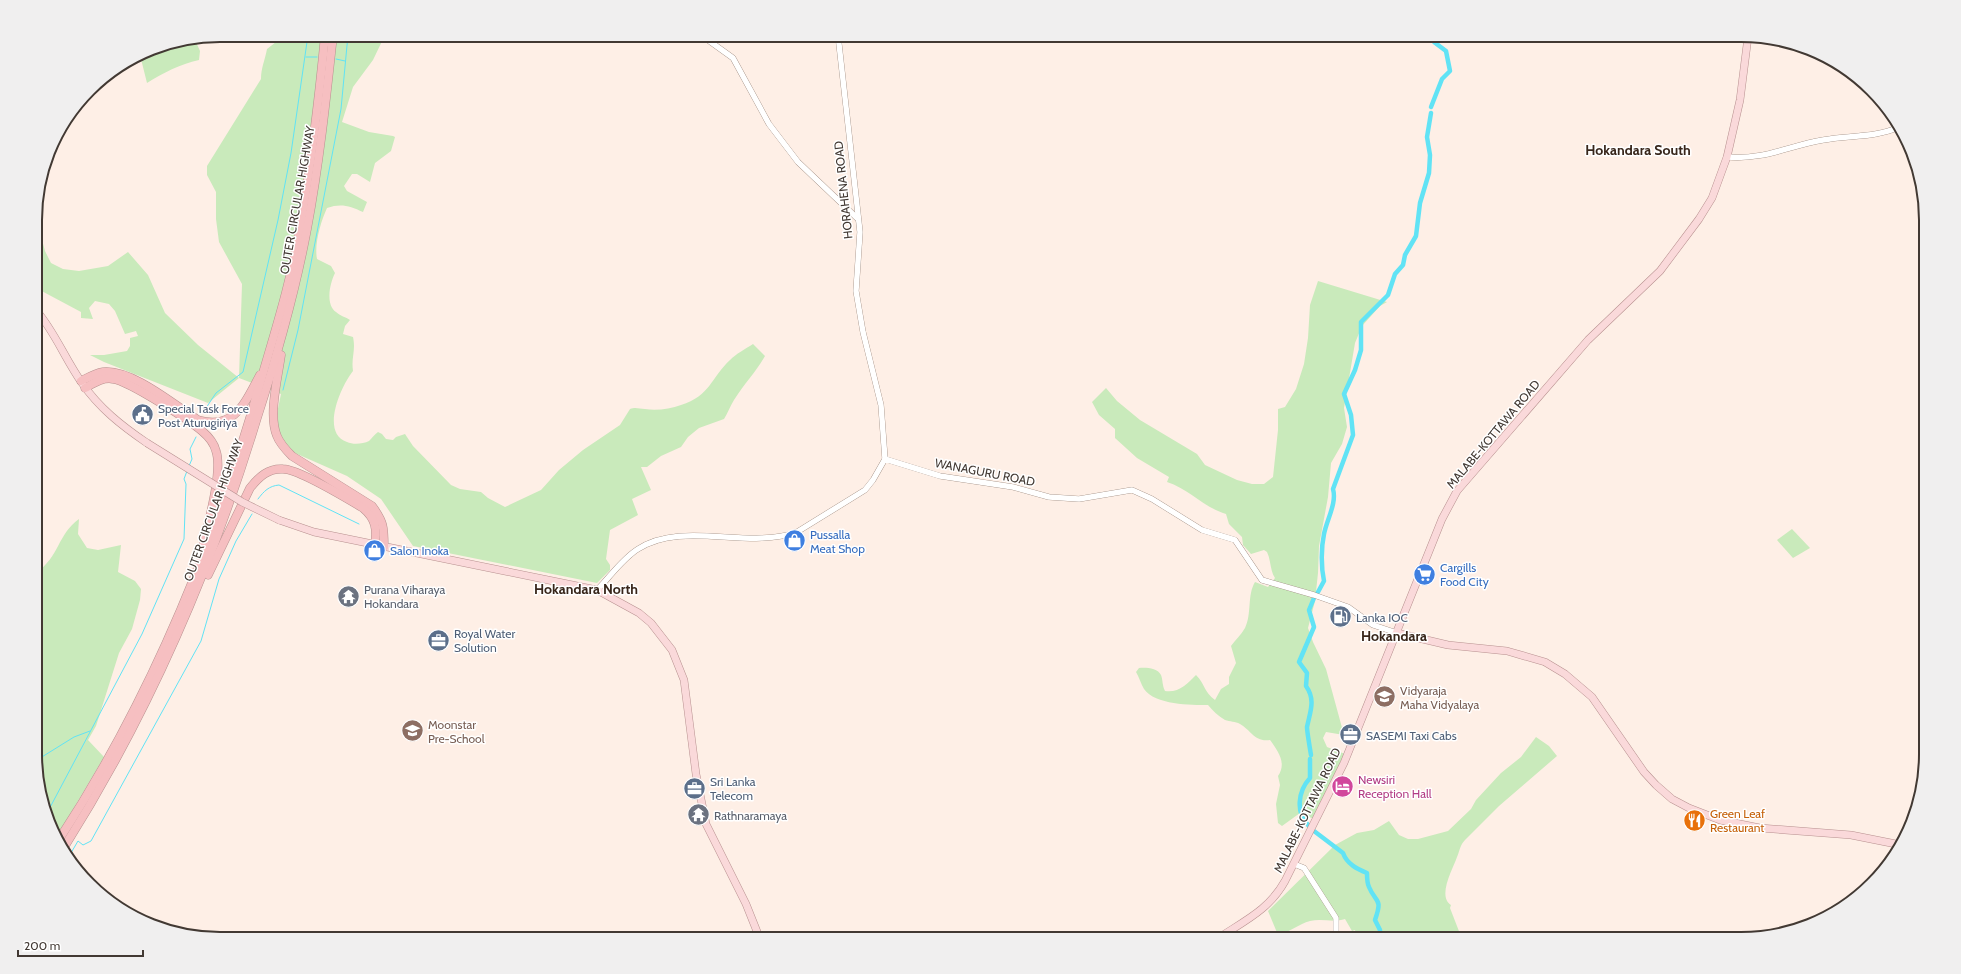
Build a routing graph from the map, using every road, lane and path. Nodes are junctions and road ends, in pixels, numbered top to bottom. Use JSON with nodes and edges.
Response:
{"nodes":[{"id":1,"x":324,"y":42,"type":"edge"},
{"id":2,"x":332,"y":42,"type":"edge"},
{"id":3,"x":711,"y":42,"type":"edge"},
{"id":4,"x":839,"y":42,"type":"edge"},
{"id":5,"x":1747,"y":42,"type":"edge"},
{"id":6,"x":1894,"y":129,"type":"edge"},
{"id":7,"x":1727,"y":157,"type":"junction"},
{"id":8,"x":859,"y":220,"type":"junction"},
{"id":9,"x":42,"y":318,"type":"edge"},
{"id":10,"x":285,"y":323,"type":"junction"},
{"id":11,"x":266,"y":364,"type":"junction"},
{"id":12,"x":83,"y":385,"type":"junction"},
{"id":13,"x":885,"y":460,"type":"junction"},
{"id":14,"x":380,"y":546,"type":"junction"},
{"id":15,"x":198,"y":571,"type":"junction"},
{"id":16,"x":597,"y":590,"type":"junction"},
{"id":17,"x":186,"y":615,"type":"junction"},
{"id":18,"x":1397,"y":633,"type":"junction"},
{"id":19,"x":62,"y":836,"type":"edge"},
{"id":20,"x":66,"y":844,"type":"edge"},
{"id":21,"x":1895,"y":844,"type":"edge"},
{"id":22,"x":1294,"y":864,"type":"junction"},
{"id":23,"x":757,"y":932,"type":"edge"},
{"id":24,"x":1228,"y":932,"type":"edge"},
{"id":25,"x":1336,"y":932,"type":"edge"}],
"edges":[{"from":1,"to":11,"type":"highway","name":"OUTER CIRCULAR HIGHWAY"},
{"from":2,"to":10,"type":"highway","name":"OUTER CIRCULAR HIGHWAY"},
{"from":3,"to":8,"type":"street"},
{"from":4,"to":8,"type":"street","name":"HORAHENA ROAD"},
{"from":5,"to":7,"type":"main road","name":"MALABE-KOTTAWA ROAD"},
{"from":6,"to":7,"type":"street"},
{"from":7,"to":18,"type":"main road","name":"MALABE-KOTTAWA ROAD"},
{"from":8,"to":13,"type":"street","name":"HORAHENA ROAD"},
{"from":9,"to":12,"type":"main road"},
{"from":10,"to":14,"type":"highway"},
{"from":10,"to":17,"type":"highway","name":"OUTER CIRCULAR HIGHWAY"},
{"from":11,"to":12,"type":"highway"},
{"from":11,"to":15,"type":"highway","name":"OUTER CIRCULAR HIGHWAY"},
{"from":12,"to":14,"type":"main road","bridge":true},
{"from":12,"to":15,"type":"highway"},
{"from":13,"to":16,"type":"street"},
{"from":13,"to":18,"type":"street","name":"WANAGURU ROAD"},
{"from":14,"to":16,"type":"main road"},
{"from":14,"to":17,"type":"highway"},
{"from":15,"to":19,"type":"highway","name":"OUTER CIRCULAR HIGHWAY"},
{"from":16,"to":23,"type":"main road"},
{"from":17,"to":20,"type":"highway","name":"OUTER CIRCULAR HIGHWAY"},
{"from":18,"to":21,"type":"main road"},
{"from":18,"to":22,"type":"main road","name":"MALABE-KOTTAWA ROAD"},
{"from":22,"to":24,"type":"main road","name":"MALABE-KOTTAWA ROAD"},
{"from":22,"to":25,"type":"street"}]}
